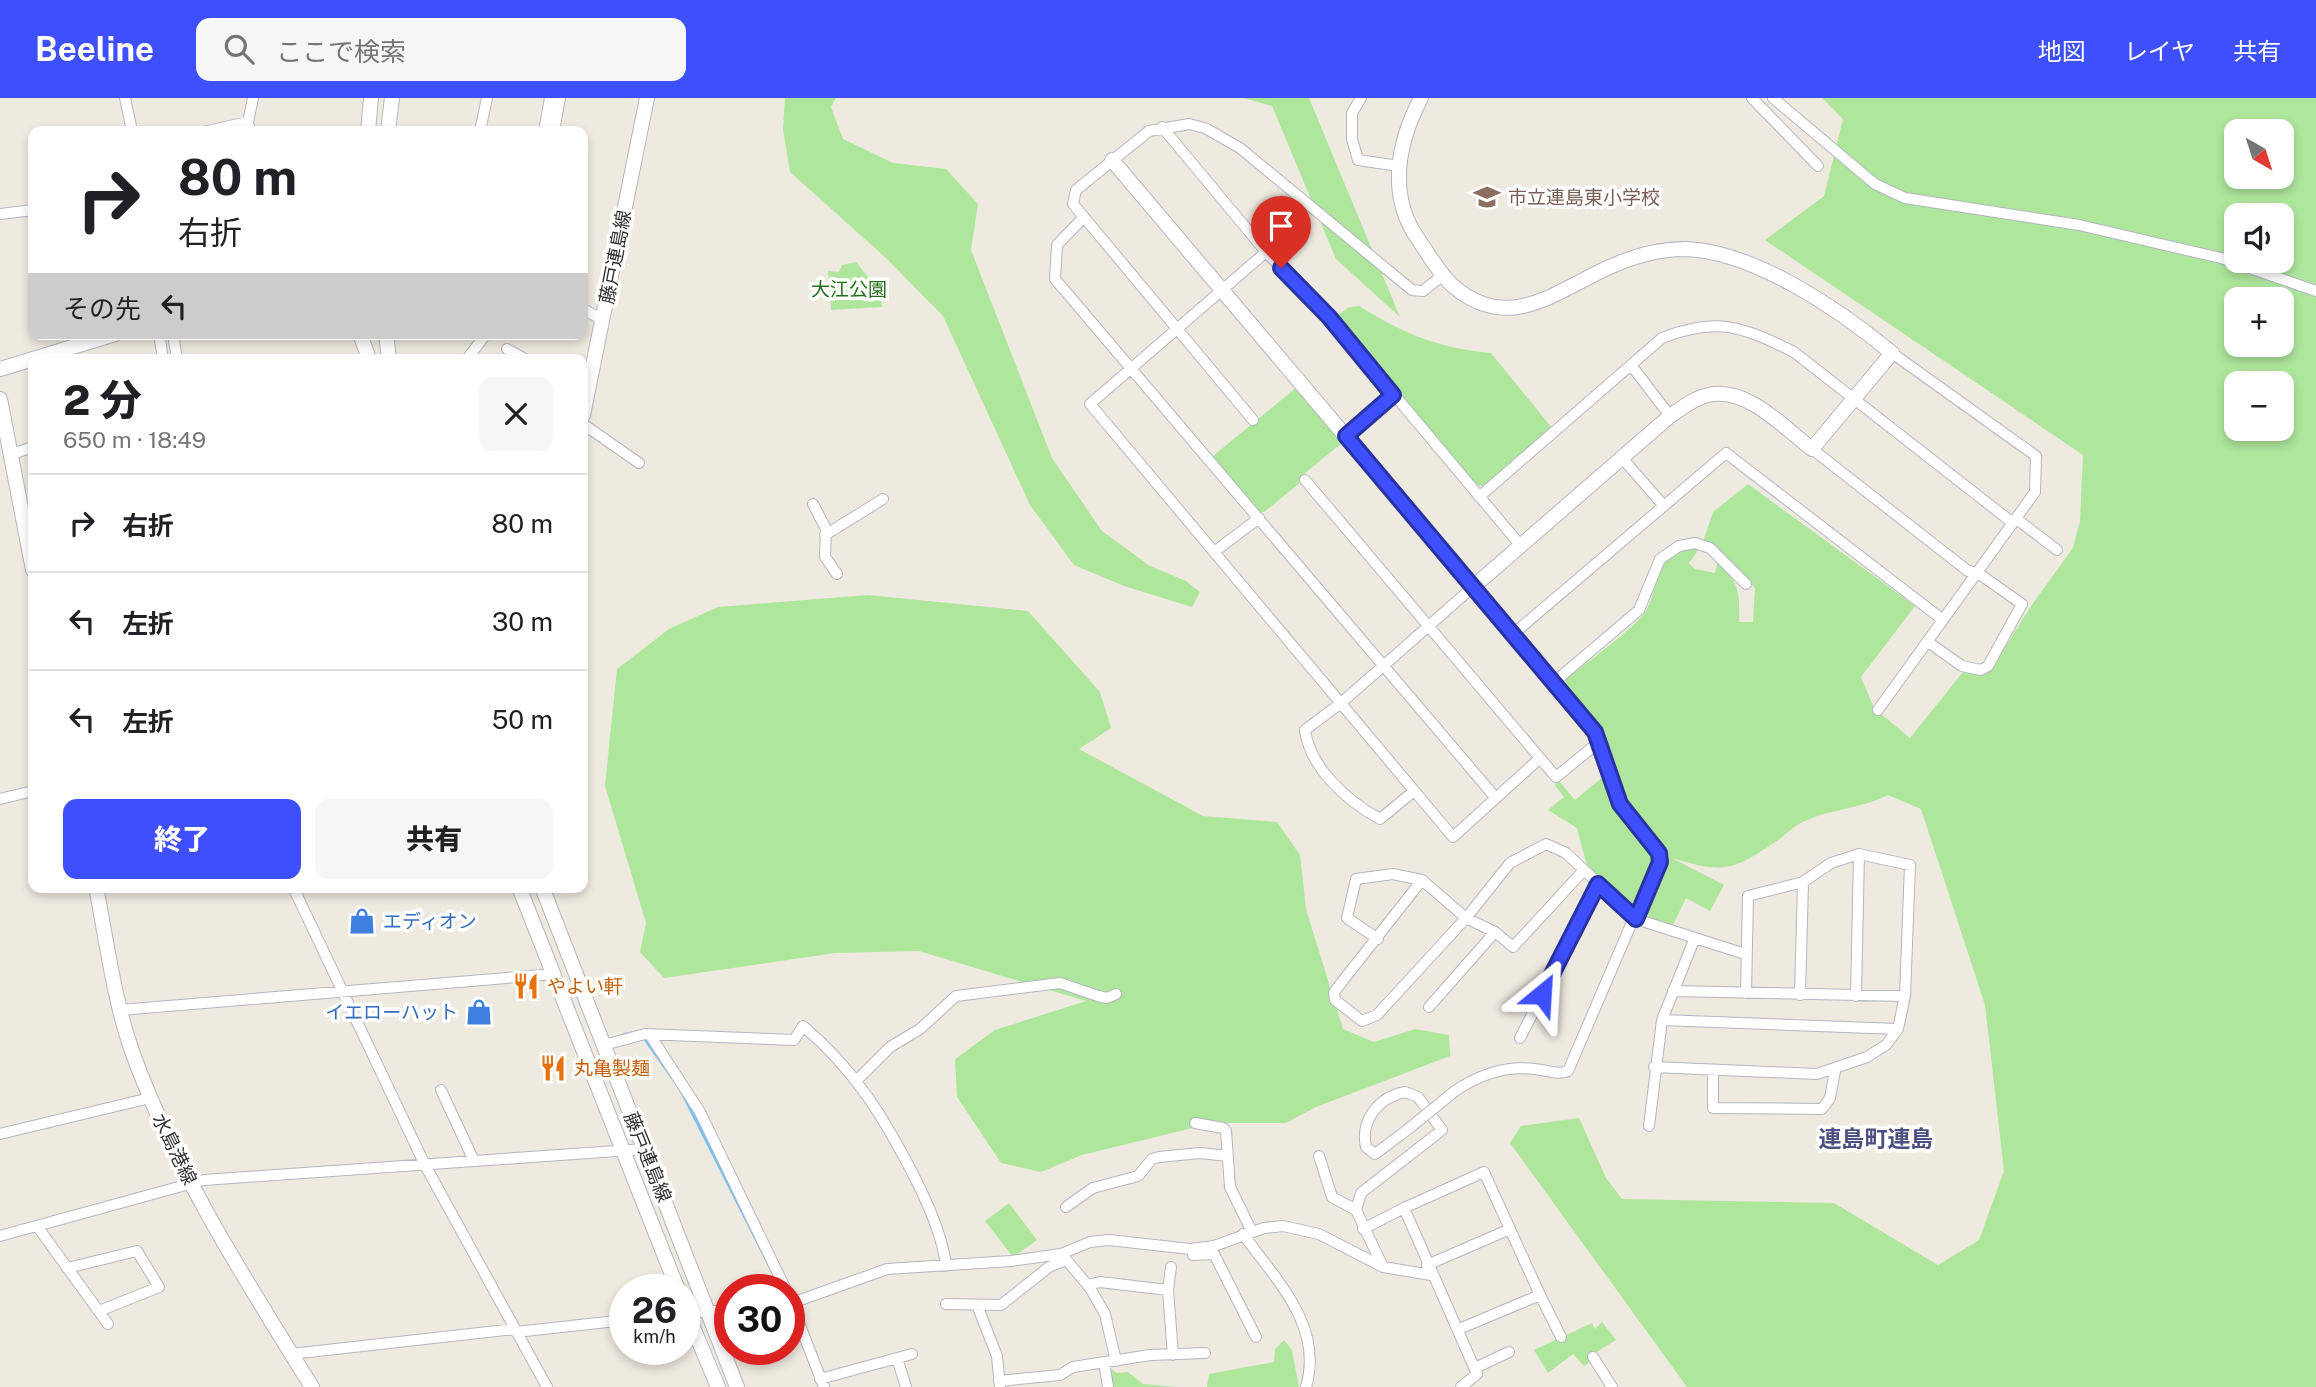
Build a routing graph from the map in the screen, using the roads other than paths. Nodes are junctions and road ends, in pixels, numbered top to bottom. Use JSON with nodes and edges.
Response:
{"nodes":[{"id":1,"x":125,"y":98,"type":"edge"},
{"id":2,"x":253,"y":98,"type":"edge"},
{"id":3,"x":371,"y":98,"type":"edge"},
{"id":4,"x":392,"y":98,"type":"edge"},
{"id":5,"x":487,"y":98,"type":"edge"},
{"id":6,"x":550,"y":98,"type":"edge"},
{"id":7,"x":560,"y":98,"type":"edge"},
{"id":8,"x":647,"y":98,"type":"edge"},
{"id":9,"x":1361,"y":98,"type":"edge"},
{"id":10,"x":1421,"y":98,"type":"edge"},
{"id":11,"x":1752,"y":98,"type":"edge"},
{"id":12,"x":1773,"y":98,"type":"edge"},
{"id":13,"x":131,"y":126,"type":"edge"},
{"id":14,"x":249,"y":126,"type":"edge"},
{"id":15,"x":368,"y":126,"type":"edge"},
{"id":16,"x":389,"y":126,"type":"edge"},
{"id":17,"x":481,"y":126,"type":"edge"},
{"id":18,"x":545,"y":126,"type":"edge"},
{"id":19,"x":555,"y":126,"type":"edge"},
{"id":20,"x":1162,"y":127,"type":"junction"},
{"id":21,"x":1112,"y":160,"type":"junction"},
{"id":22,"x":1399,"y":166,"type":"junction"},
{"id":23,"x":1818,"y":166,"type":"dead end"},
{"id":24,"x":28,"y":211,"type":"edge"},
{"id":25,"x":0,"y":214,"type":"edge"},
{"id":26,"x":1084,"y":217,"type":"junction"},
{"id":27,"x":1266,"y":252,"type":"junction"},
{"id":28,"x":1443,"y":275,"type":"junction"},
{"id":29,"x":1221,"y":290,"type":"junction"},
{"id":30,"x":2316,"y":291,"type":"edge"},
{"id":31,"x":588,"y":312,"type":"edge"},
{"id":32,"x":603,"y":320,"type":"junction"},
{"id":33,"x":1177,"y":328,"type":"junction"},
{"id":34,"x":90,"y":340,"type":"edge"},
{"id":35,"x":481,"y":340,"type":"edge"},
{"id":36,"x":507,"y":349,"type":"dead end"},
{"id":37,"x":1892,"y":353,"type":"junction"},
{"id":38,"x":46,"y":354,"type":"edge"},
{"id":39,"x":471,"y":354,"type":"edge"},
{"id":40,"x":516,"y":354,"type":"edge"},
{"id":41,"x":28,"y":360,"type":"edge"},
{"id":42,"x":1631,"y":365,"type":"junction"},
{"id":43,"x":1131,"y":368,"type":"junction"},
{"id":44,"x":0,"y":369,"type":"edge"},
{"id":45,"x":588,"y":383,"type":"edge"},
{"id":46,"x":1393,"y":395,"type":"junction"},
{"id":47,"x":1855,"y":397,"type":"junction"},
{"id":48,"x":0,"y":399,"type":"edge"},
{"id":49,"x":1670,"y":416,"type":"junction"},
{"id":50,"x":1253,"y":420,"type":"dead end"},
{"id":51,"x":588,"y":427,"type":"edge"},
{"id":52,"x":1346,"y":436,"type":"junction"},
{"id":53,"x":28,"y":449,"type":"edge"},
{"id":54,"x":1812,"y":449,"type":"junction"},
{"id":55,"x":12,"y":454,"type":"junction"},
{"id":56,"x":1622,"y":458,"type":"junction"},
{"id":57,"x":639,"y":463,"type":"dead end"},
{"id":58,"x":1305,"y":480,"type":"dead end"},
{"id":59,"x":1479,"y":497,"type":"junction"},
{"id":60,"x":883,"y":499,"type":"dead end"},
{"id":61,"x":813,"y":504,"type":"dead end"},
{"id":62,"x":1664,"y":506,"type":"junction"},
{"id":63,"x":1259,"y":518,"type":"junction"},
{"id":64,"x":2018,"y":520,"type":"junction"},
{"id":65,"x":825,"y":535,"type":"junction"},
{"id":66,"x":28,"y":542,"type":"edge"},
{"id":67,"x":1521,"y":546,"type":"junction"},
{"id":68,"x":2057,"y":550,"type":"dead end"},
{"id":69,"x":1214,"y":552,"type":"junction"},
{"id":70,"x":1978,"y":573,"type":"junction"},
{"id":71,"x":837,"y":574,"type":"dead end"},
{"id":72,"x":1746,"y":584,"type":"dead end"},
{"id":73,"x":1473,"y":587,"type":"junction"},
{"id":74,"x":1943,"y":620,"type":"junction"},
{"id":75,"x":1429,"y":626,"type":"junction"},
{"id":76,"x":1512,"y":635,"type":"junction"},
{"id":77,"x":1928,"y":642,"type":"junction"},
{"id":78,"x":1383,"y":665,"type":"junction"},
{"id":79,"x":1553,"y":683,"type":"junction"},
{"id":80,"x":1341,"y":702,"type":"junction"},
{"id":81,"x":1878,"y":710,"type":"dead end"},
{"id":82,"x":1599,"y":742,"type":"junction"},
{"id":83,"x":1539,"y":759,"type":"junction"},
{"id":84,"x":1414,"y":791,"type":"junction"},
{"id":85,"x":28,"y":792,"type":"edge"},
{"id":86,"x":1495,"y":797,"type":"junction"},
{"id":87,"x":0,"y":799,"type":"edge"},
{"id":88,"x":1859,"y":854,"type":"junction"},
{"id":89,"x":1584,"y":870,"type":"junction"},
{"id":90,"x":1422,"y":880,"type":"junction"},
{"id":91,"x":1803,"y":882,"type":"junction"},
{"id":92,"x":1598,"y":884,"type":"junction"},
{"id":93,"x":97,"y":893,"type":"edge"},
{"id":94,"x":296,"y":893,"type":"edge"},
{"id":95,"x":521,"y":893,"type":"edge"},
{"id":96,"x":544,"y":893,"type":"edge"},
{"id":97,"x":1466,"y":918,"type":"junction"},
{"id":98,"x":1636,"y":919,"type":"junction"},
{"id":99,"x":1495,"y":932,"type":"junction"},
{"id":100,"x":1378,"y":939,"type":"junction"},
{"id":101,"x":1694,"y":940,"type":"junction"},
{"id":102,"x":1745,"y":954,"type":"junction"},
{"id":103,"x":554,"y":974,"type":"junction"},
{"id":104,"x":343,"y":990,"type":"junction"},
{"id":105,"x":1673,"y":991,"type":"junction"},
{"id":106,"x":1746,"y":993,"type":"junction"},
{"id":107,"x":1116,"y":994,"type":"dead end"},
{"id":108,"x":1800,"y":995,"type":"junction"},
{"id":109,"x":1856,"y":996,"type":"junction"},
{"id":110,"x":1905,"y":996,"type":"junction"},
{"id":111,"x":1429,"y":1007,"type":"dead end"},
{"id":112,"x":120,"y":1010,"type":"junction"},
{"id":113,"x":1662,"y":1020,"type":"junction"},
{"id":114,"x":1898,"y":1029,"type":"junction"},
{"id":115,"x":645,"y":1035,"type":"junction"},
{"id":116,"x":1520,"y":1038,"type":"dead end"},
{"id":117,"x":604,"y":1045,"type":"junction"},
{"id":118,"x":1654,"y":1067,"type":"junction"},
{"id":119,"x":1713,"y":1071,"type":"junction"},
{"id":120,"x":1835,"y":1071,"type":"junction"},
{"id":121,"x":856,"y":1080,"type":"junction"},
{"id":122,"x":441,"y":1090,"type":"dead end"},
{"id":123,"x":150,"y":1098,"type":"junction"},
{"id":124,"x":1195,"y":1123,"type":"dead end"},
{"id":125,"x":1648,"y":1126,"type":"dead end"},
{"id":126,"x":0,"y":1134,"type":"edge"},
{"id":127,"x":645,"y":1149,"type":"junction"},
{"id":128,"x":623,"y":1150,"type":"junction"},
{"id":129,"x":1228,"y":1156,"type":"junction"},
{"id":130,"x":1319,"y":1156,"type":"dead end"},
{"id":131,"x":474,"y":1161,"type":"junction"},
{"id":132,"x":427,"y":1165,"type":"junction"},
{"id":133,"x":192,"y":1184,"type":"junction"},
{"id":134,"x":1066,"y":1207,"type":"dead end"},
{"id":135,"x":1404,"y":1208,"type":"junction"},
{"id":136,"x":1356,"y":1210,"type":"junction"},
{"id":137,"x":37,"y":1226,"type":"junction"},
{"id":138,"x":1363,"y":1229,"type":"junction"},
{"id":139,"x":1510,"y":1229,"type":"junction"},
{"id":140,"x":1247,"y":1233,"type":"junction"},
{"id":141,"x":0,"y":1236,"type":"edge"},
{"id":142,"x":1176,"y":1247,"type":"junction"},
{"id":143,"x":1064,"y":1257,"type":"junction"},
{"id":144,"x":946,"y":1266,"type":"junction"},
{"id":145,"x":1171,"y":1267,"type":"dead end"},
{"id":146,"x":1383,"y":1267,"type":"junction"},
{"id":147,"x":67,"y":1268,"type":"junction"},
{"id":148,"x":1429,"y":1270,"type":"junction"},
{"id":149,"x":672,"y":1274,"type":"edge"},
{"id":150,"x":778,"y":1274,"type":"edge"},
{"id":151,"x":1087,"y":1285,"type":"junction"},
{"id":152,"x":1168,"y":1290,"type":"junction"},
{"id":153,"x":1540,"y":1295,"type":"junction"},
{"id":154,"x":805,"y":1297,"type":"edge"},
{"id":155,"x":946,"y":1304,"type":"dead end"},
{"id":156,"x":977,"y":1305,"type":"junction"},
{"id":157,"x":99,"y":1311,"type":"junction"},
{"id":158,"x":700,"y":1311,"type":"edge"},
{"id":159,"x":710,"y":1311,"type":"junction"},
{"id":160,"x":714,"y":1311,"type":"edge"},
{"id":161,"x":609,"y":1322,"type":"edge"},
{"id":162,"x":108,"y":1324,"type":"dead end"},
{"id":163,"x":1459,"y":1329,"type":"junction"},
{"id":164,"x":517,"y":1331,"type":"junction"},
{"id":165,"x":1256,"y":1337,"type":"dead end"},
{"id":166,"x":1561,"y":1337,"type":"dead end"},
{"id":167,"x":805,"y":1340,"type":"edge"},
{"id":168,"x":700,"y":1346,"type":"edge"},
{"id":169,"x":1509,"y":1352,"type":"dead end"},
{"id":170,"x":1205,"y":1353,"type":"dead end"},
{"id":171,"x":291,"y":1354,"type":"junction"},
{"id":172,"x":912,"y":1354,"type":"dead end"},
{"id":173,"x":1173,"y":1354,"type":"junction"},
{"id":174,"x":897,"y":1357,"type":"junction"},
{"id":175,"x":1593,"y":1357,"type":"dead end"},
{"id":176,"x":1116,"y":1360,"type":"junction"},
{"id":177,"x":1104,"y":1362,"type":"junction"},
{"id":178,"x":1475,"y":1368,"type":"junction"},
{"id":179,"x":822,"y":1383,"type":"edge"},
{"id":180,"x":999,"y":1384,"type":"edge"},
{"id":181,"x":313,"y":1387,"type":"edge"},
{"id":182,"x":547,"y":1387,"type":"edge"},
{"id":183,"x":718,"y":1387,"type":"edge"},
{"id":184,"x":739,"y":1387,"type":"edge"},
{"id":185,"x":906,"y":1387,"type":"edge"},
{"id":186,"x":1108,"y":1387,"type":"edge"},
{"id":187,"x":1306,"y":1387,"type":"edge"},
{"id":188,"x":1461,"y":1387,"type":"edge"},
{"id":189,"x":1612,"y":1387,"type":"edge"}],
"edges":[{"from":1,"to":13,"type":"street"},
{"from":2,"to":14,"type":"street"},
{"from":3,"to":15,"type":"main road"},
{"from":4,"to":16,"type":"main road"},
{"from":5,"to":17,"type":"street"},
{"from":6,"to":18,"type":"street"},
{"from":7,"to":19,"type":"street"},
{"from":8,"to":32,"type":"main road","name":"藤戸連島線"},
{"from":9,"to":22,"type":"street"},
{"from":10,"to":22,"type":"main road"},
{"from":11,"to":23,"type":"street"},
{"from":12,"to":30,"type":"street"},
{"from":20,"to":21,"type":"street"},
{"from":20,"to":27,"type":"street"},
{"from":20,"to":28,"type":"street"},
{"from":21,"to":26,"type":"street"},
{"from":21,"to":29,"type":"main road"},
{"from":22,"to":28,"type":"main road"},
{"from":24,"to":25,"type":"street"},
{"from":26,"to":33,"type":"street"},
{"from":26,"to":43,"type":"street"},
{"from":27,"to":29,"type":"street"},
{"from":27,"to":46,"type":"street"},
{"from":28,"to":37,"type":"main road"},
{"from":29,"to":33,"type":"street"},
{"from":29,"to":52,"type":"main road"},
{"from":31,"to":32,"type":"street"},
{"from":32,"to":45,"type":"main road","name":"藤戸連島線"},
{"from":33,"to":43,"type":"street"},
{"from":33,"to":50,"type":"street"},
{"from":34,"to":38,"type":"main road"},
{"from":35,"to":39,"type":"street"},
{"from":36,"to":40,"type":"street"},
{"from":37,"to":47,"type":"main road"},
{"from":37,"to":64,"type":"street"},
{"from":41,"to":44,"type":"main road"},
{"from":42,"to":47,"type":"street"},
{"from":42,"to":49,"type":"street"},
{"from":42,"to":59,"type":"street"},
{"from":43,"to":63,"type":"street"},
{"from":43,"to":69,"type":"street"},
{"from":46,"to":52,"type":"street"},
{"from":46,"to":59,"type":"street"},
{"from":47,"to":54,"type":"main road"},
{"from":47,"to":64,"type":"street"},
{"from":48,"to":55,"type":"main road"},
{"from":49,"to":54,"type":"main road"},
{"from":49,"to":56,"type":"main road"},
{"from":51,"to":57,"type":"street"},
{"from":52,"to":73,"type":"main road"},
{"from":53,"to":55,"type":"street"},
{"from":54,"to":70,"type":"street"},
{"from":55,"to":66,"type":"main road"},
{"from":56,"to":62,"type":"street"},
{"from":56,"to":67,"type":"main road"},
{"from":58,"to":75,"type":"street"},
{"from":59,"to":67,"type":"street"},
{"from":60,"to":65,"type":"street"},
{"from":61,"to":65,"type":"street"},
{"from":62,"to":74,"type":"street"},
{"from":62,"to":76,"type":"street"},
{"from":63,"to":69,"type":"street"},
{"from":63,"to":78,"type":"street"},
{"from":64,"to":68,"type":"street"},
{"from":64,"to":70,"type":"street"},
{"from":65,"to":71,"type":"street"},
{"from":67,"to":73,"type":"main road"},
{"from":69,"to":80,"type":"street"},
{"from":70,"to":74,"type":"street"},
{"from":70,"to":77,"type":"street"},
{"from":72,"to":79,"type":"street"},
{"from":73,"to":75,"type":"street"},
{"from":73,"to":76,"type":"street"},
{"from":74,"to":77,"type":"street"},
{"from":75,"to":78,"type":"street"},
{"from":75,"to":83,"type":"street"},
{"from":76,"to":79,"type":"street"},
{"from":77,"to":81,"type":"street"},
{"from":78,"to":80,"type":"street"},
{"from":78,"to":86,"type":"street"},
{"from":79,"to":82,"type":"street"},
{"from":80,"to":84,"type":"street"},
{"from":80,"to":84,"type":"street"},
{"from":82,"to":83,"type":"street"},
{"from":82,"to":98,"type":"street"},
{"from":83,"to":86,"type":"street"},
{"from":84,"to":86,"type":"street"},
{"from":85,"to":87,"type":"street"},
{"from":88,"to":91,"type":"street"},
{"from":88,"to":109,"type":"street"},
{"from":88,"to":110,"type":"street"},
{"from":89,"to":92,"type":"street"},
{"from":89,"to":97,"type":"street"},
{"from":89,"to":99,"type":"street"},
{"from":90,"to":97,"type":"street"},
{"from":90,"to":100,"type":"street"},
{"from":90,"to":100,"type":"street"},
{"from":91,"to":102,"type":"street"},
{"from":91,"to":108,"type":"street"},
{"from":92,"to":98,"type":"street"},
{"from":92,"to":116,"type":"street"},
{"from":93,"to":112,"type":"main road","name":"水島港線"},
{"from":94,"to":104,"type":"street"},
{"from":95,"to":103,"type":"main road","name":"藤戸連島線"},
{"from":96,"to":117,"type":"main road","name":"藤戸連島線"},
{"from":97,"to":99,"type":"street"},
{"from":97,"to":100,"type":"street"},
{"from":98,"to":101,"type":"street"},
{"from":98,"to":136,"type":"street","bridge":true},
{"from":99,"to":111,"type":"street"},
{"from":101,"to":102,"type":"street"},
{"from":101,"to":105,"type":"street"},
{"from":102,"to":106,"type":"street"},
{"from":103,"to":104,"type":"street"},
{"from":103,"to":128,"type":"main road","name":"藤戸連島線"},
{"from":104,"to":112,"type":"street"},
{"from":104,"to":132,"type":"street"},
{"from":105,"to":106,"type":"street"},
{"from":105,"to":113,"type":"street"},
{"from":106,"to":108,"type":"street"},
{"from":107,"to":121,"type":"street"},
{"from":108,"to":109,"type":"street"},
{"from":109,"to":110,"type":"street"},
{"from":110,"to":114,"type":"street"},
{"from":112,"to":123,"type":"main road","name":"水島港線"},
{"from":113,"to":114,"type":"street"},
{"from":113,"to":118,"type":"street"},
{"from":114,"to":120,"type":"street"},
{"from":115,"to":117,"type":"street"},
{"from":115,"to":121,"type":"street"},
{"from":115,"to":150,"type":"street"},
{"from":117,"to":127,"type":"main road","name":"藤戸連島線"},
{"from":118,"to":119,"type":"street"},
{"from":118,"to":125,"type":"street"},
{"from":119,"to":120,"type":"street"},
{"from":119,"to":120,"type":"street"},
{"from":121,"to":144,"type":"street"},
{"from":122,"to":131,"type":"street"},
{"from":123,"to":126,"type":"street"},
{"from":123,"to":133,"type":"main road","name":"水島港線"},
{"from":124,"to":129,"type":"street"},
{"from":127,"to":128,"type":"street"},
{"from":127,"to":159,"type":"main road","name":"藤戸連島線"},
{"from":128,"to":131,"type":"street"},
{"from":128,"to":149,"type":"main road","name":"藤戸連島線"},
{"from":129,"to":134,"type":"street"},
{"from":129,"to":140,"type":"street"},
{"from":130,"to":136,"type":"street"},
{"from":131,"to":132,"type":"street"},
{"from":132,"to":133,"type":"street"},
{"from":132,"to":164,"type":"street"},
{"from":133,"to":137,"type":"street"},
{"from":133,"to":171,"type":"main road","name":"水島港線"},
{"from":135,"to":138,"type":"street"},
{"from":135,"to":139,"type":"street"},
{"from":135,"to":148,"type":"street"},
{"from":136,"to":138,"type":"street"},
{"from":137,"to":141,"type":"street"},
{"from":137,"to":147,"type":"street"},
{"from":138,"to":146,"type":"street"},
{"from":139,"to":148,"type":"street"},
{"from":139,"to":153,"type":"street"},
{"from":140,"to":142,"type":"street"},
{"from":140,"to":146,"type":"street"},
{"from":140,"to":187,"type":"street"},
{"from":142,"to":143,"type":"street"},
{"from":142,"to":165,"type":"street"},
{"from":143,"to":144,"type":"street"},
{"from":143,"to":151,"type":"street"},
{"from":143,"to":156,"type":"street"},
{"from":144,"to":154,"type":"street"},
{"from":145,"to":152,"type":"street"},
{"from":146,"to":148,"type":"street"},
{"from":147,"to":157,"type":"street"},
{"from":147,"to":157,"type":"street"},
{"from":148,"to":163,"type":"street"},
{"from":151,"to":152,"type":"street"},
{"from":151,"to":176,"type":"street"},
{"from":152,"to":173,"type":"street"},
{"from":153,"to":163,"type":"street"},
{"from":153,"to":166,"type":"street"},
{"from":155,"to":156,"type":"street"},
{"from":156,"to":180,"type":"street"},
{"from":157,"to":162,"type":"street"},
{"from":158,"to":159,"type":"street"},
{"from":159,"to":160,"type":"street"},
{"from":159,"to":184,"type":"main road","name":"藤戸連島線"},
{"from":161,"to":164,"type":"street"},
{"from":163,"to":178,"type":"street"},
{"from":164,"to":171,"type":"street"},
{"from":164,"to":182,"type":"street"},
{"from":167,"to":179,"type":"street"},
{"from":168,"to":183,"type":"main road"},
{"from":169,"to":178,"type":"street"},
{"from":170,"to":173,"type":"street"},
{"from":171,"to":181,"type":"main road","name":"水島港線"},
{"from":172,"to":174,"type":"street"},
{"from":173,"to":176,"type":"street"},
{"from":174,"to":179,"type":"street"},
{"from":174,"to":185,"type":"street"},
{"from":175,"to":189,"type":"street"},
{"from":176,"to":177,"type":"street"},
{"from":177,"to":180,"type":"street"},
{"from":177,"to":186,"type":"street"},
{"from":178,"to":188,"type":"street"}]}
